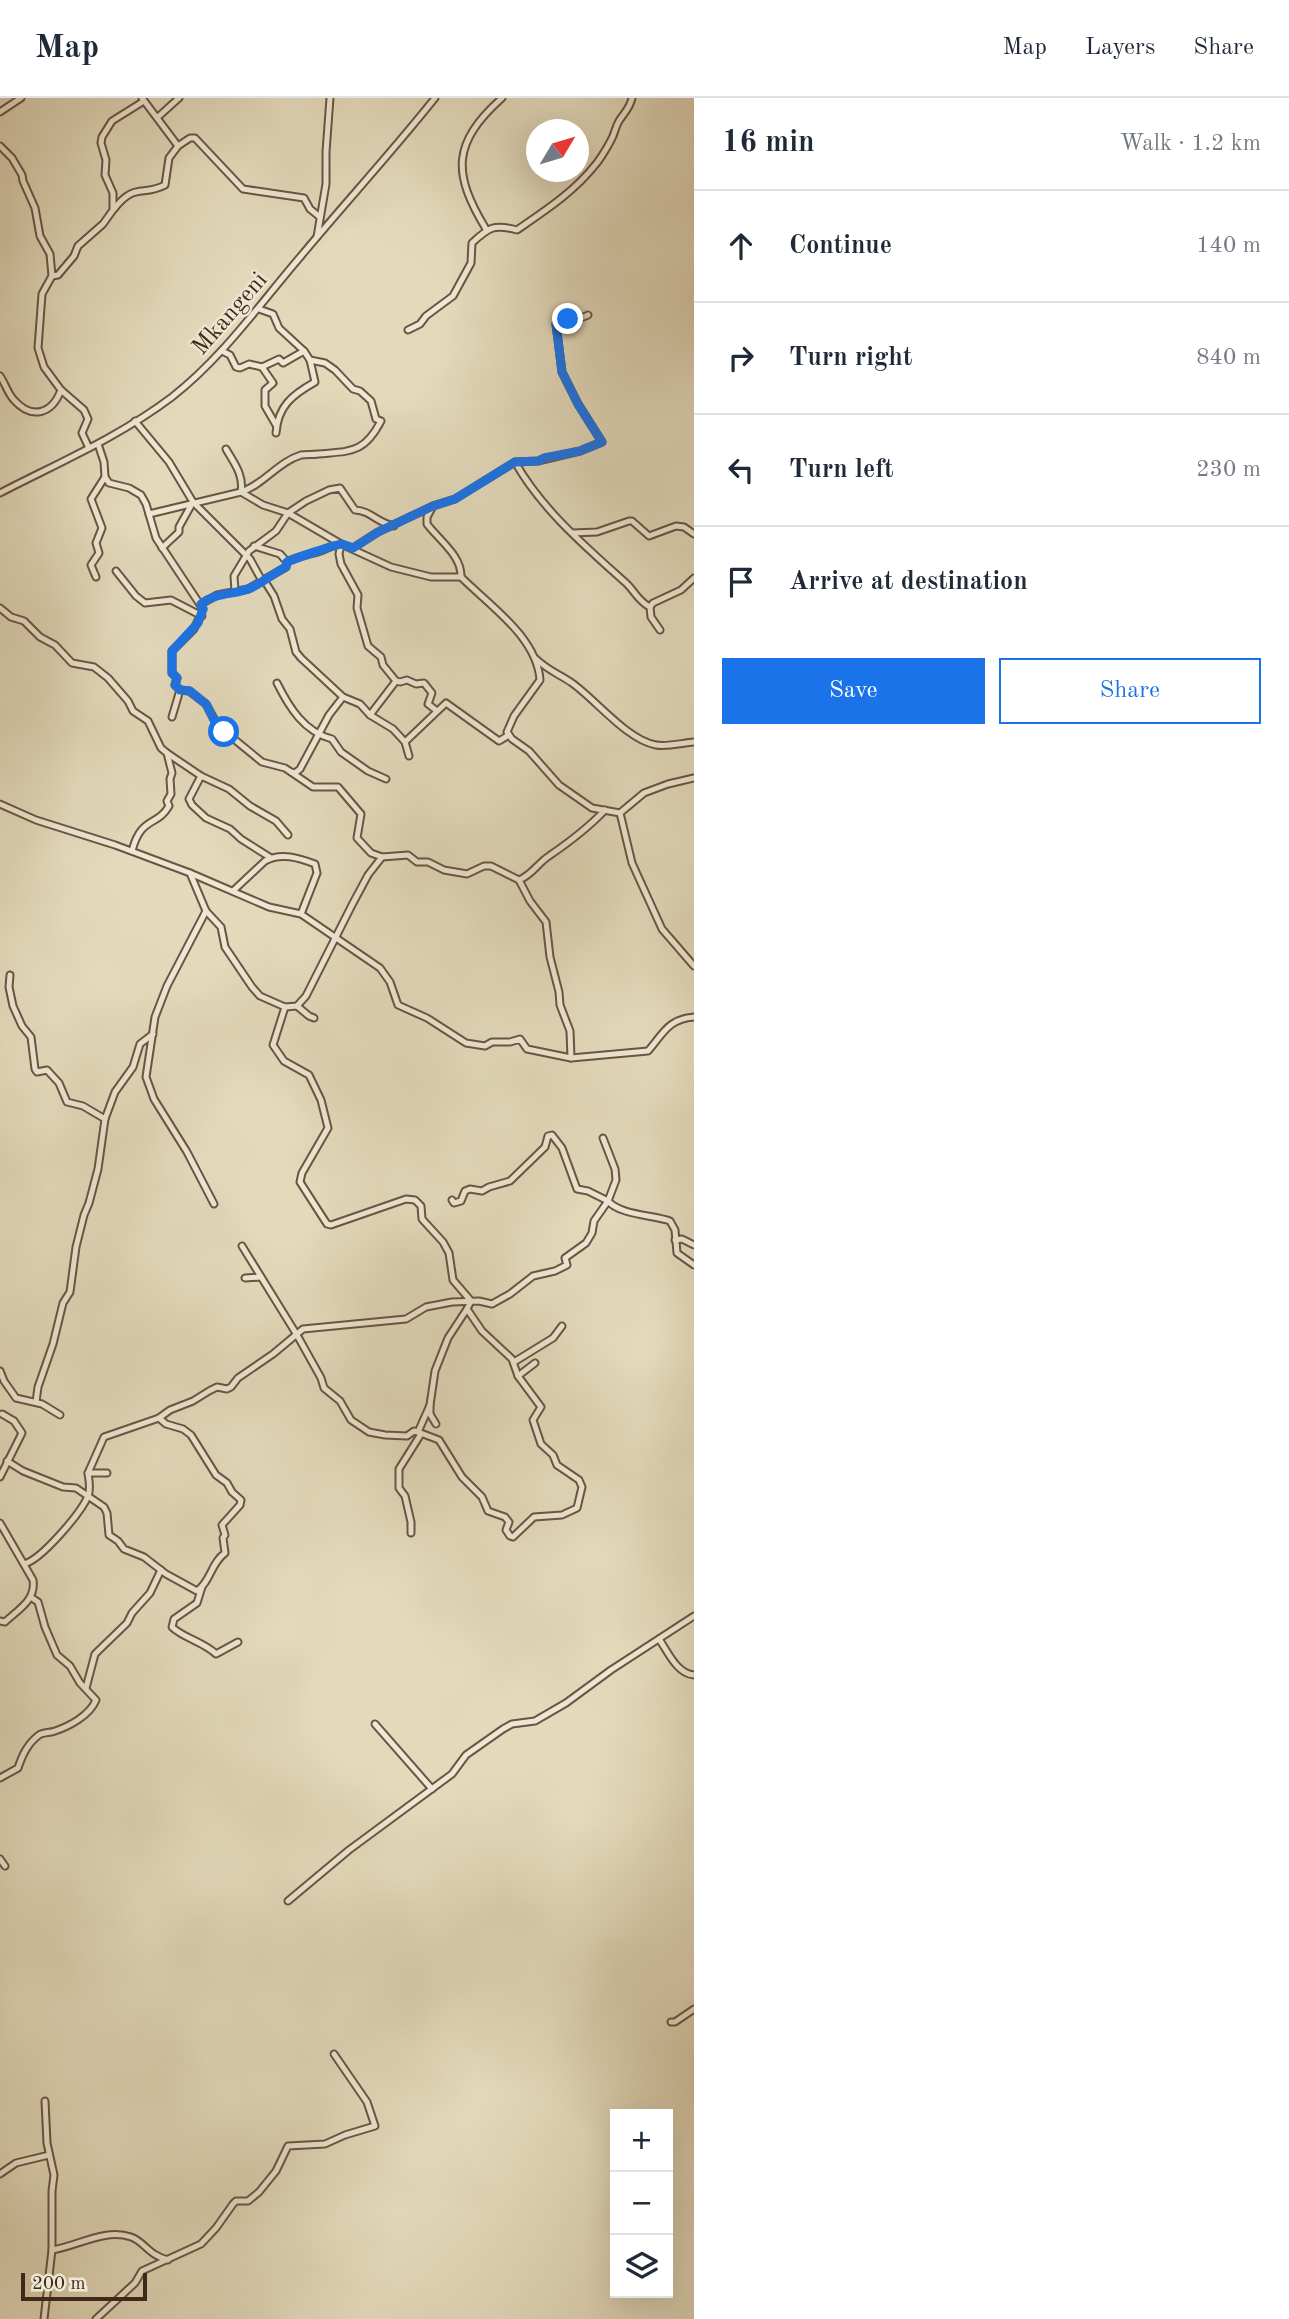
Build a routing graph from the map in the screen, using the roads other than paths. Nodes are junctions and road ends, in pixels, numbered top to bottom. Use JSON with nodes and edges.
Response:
{"nodes":[{"id":1,"x":21,"y":98,"type":"edge"},
{"id":2,"x":179,"y":98,"type":"edge"},
{"id":3,"x":330,"y":98,"type":"edge"},
{"id":4,"x":435,"y":98,"type":"edge"},
{"id":5,"x":502,"y":98,"type":"edge"},
{"id":6,"x":632,"y":98,"type":"edge"},
{"id":7,"x":143,"y":99,"type":"edge"},
{"id":8,"x":0,"y":112,"type":"edge"},
{"id":9,"x":158,"y":117,"type":"junction"},
{"id":10,"x":0,"y":146,"type":"edge"},
{"id":11,"x":178,"y":146,"type":"junction"},
{"id":12,"x":113,"y":210,"type":"junction"},
{"id":13,"x":320,"y":217,"type":"junction"},
{"id":14,"x":486,"y":229,"type":"junction"},
{"id":15,"x":317,"y":237,"type":"junction"},
{"id":16,"x":52,"y":276,"type":"junction"},
{"id":17,"x":259,"y":309,"type":"junction"},
{"id":18,"x":588,"y":315,"type":"dead end"},
{"id":19,"x":408,"y":330,"type":"dead end"},
{"id":20,"x":222,"y":351,"type":"junction"},
{"id":21,"x":304,"y":351,"type":"junction"},
{"id":22,"x":310,"y":360,"type":"junction"},
{"id":23,"x":262,"y":367,"type":"junction"},
{"id":24,"x":0,"y":376,"type":"edge"},
{"id":25,"x":61,"y":390,"type":"junction"},
{"id":26,"x":135,"y":421,"type":"junction"},
{"id":27,"x":276,"y":425,"type":"junction"},
{"id":28,"x":276,"y":433,"type":"dead end"},
{"id":29,"x":98,"y":443,"type":"junction"},
{"id":30,"x":89,"y":448,"type":"junction"},
{"id":31,"x":226,"y":449,"type":"dead end"},
{"id":32,"x":515,"y":462,"type":"junction"},
{"id":33,"x":105,"y":477,"type":"junction"},
{"id":34,"x":241,"y":492,"type":"junction"},
{"id":35,"x":0,"y":493,"type":"edge"},
{"id":36,"x":193,"y":502,"type":"junction"},
{"id":37,"x":433,"y":506,"type":"junction"},
{"id":38,"x":288,"y":513,"type":"junction"},
{"id":39,"x":149,"y":514,"type":"junction"},
{"id":40,"x":394,"y":526,"type":"junction"},
{"id":41,"x":572,"y":533,"type":"junction"},
{"id":42,"x":694,"y":534,"type":"edge"},
{"id":43,"x":341,"y":544,"type":"junction"},
{"id":44,"x":254,"y":546,"type":"junction"},
{"id":45,"x":162,"y":548,"type":"junction"},
{"id":46,"x":353,"y":548,"type":"junction"},
{"id":47,"x":245,"y":555,"type":"junction"},
{"id":48,"x":287,"y":562,"type":"junction"},
{"id":49,"x":116,"y":571,"type":"dead end"},
{"id":50,"x":96,"y":577,"type":"dead end"},
{"id":51,"x":461,"y":577,"type":"junction"},
{"id":52,"x":694,"y":578,"type":"edge"},
{"id":53,"x":263,"y":580,"type":"junction"},
{"id":54,"x":235,"y":591,"type":"junction"},
{"id":55,"x":201,"y":604,"type":"junction"},
{"id":56,"x":650,"y":607,"type":"junction"},
{"id":57,"x":0,"y":608,"type":"edge"},
{"id":58,"x":202,"y":616,"type":"junction"},
{"id":59,"x":660,"y":630,"type":"dead end"},
{"id":60,"x":531,"y":654,"type":"junction"},
{"id":61,"x":396,"y":681,"type":"junction"},
{"id":62,"x":276,"y":684,"type":"dead end"},
{"id":63,"x":180,"y":690,"type":"junction"},
{"id":64,"x":343,"y":698,"type":"junction"},
{"id":65,"x":437,"y":711,"type":"junction"},
{"id":66,"x":370,"y":715,"type":"junction"},
{"id":67,"x":172,"y":717,"type":"dead end"},
{"id":68,"x":320,"y":734,"type":"junction"},
{"id":69,"x":509,"y":735,"type":"junction"},
{"id":70,"x":405,"y":742,"type":"junction"},
{"id":71,"x":694,"y":742,"type":"edge"},
{"id":72,"x":167,"y":753,"type":"junction"},
{"id":73,"x":410,"y":756,"type":"dead end"},
{"id":74,"x":291,"y":772,"type":"junction"},
{"id":75,"x":201,"y":776,"type":"junction"},
{"id":76,"x":694,"y":778,"type":"edge"},
{"id":77,"x":386,"y":779,"type":"dead end"},
{"id":78,"x":0,"y":804,"type":"edge"},
{"id":79,"x":605,"y":810,"type":"junction"},
{"id":80,"x":620,"y":813,"type":"junction"},
{"id":81,"x":288,"y":835,"type":"dead end"},
{"id":82,"x":132,"y":851,"type":"junction"},
{"id":83,"x":382,"y":857,"type":"junction"},
{"id":84,"x":271,"y":858,"type":"junction"},
{"id":85,"x":190,"y":873,"type":"junction"},
{"id":86,"x":519,"y":880,"type":"junction"},
{"id":87,"x":233,"y":891,"type":"junction"},
{"id":88,"x":206,"y":911,"type":"junction"},
{"id":89,"x":301,"y":914,"type":"junction"},
{"id":90,"x":335,"y":936,"type":"junction"},
{"id":91,"x":694,"y":966,"type":"edge"},
{"id":92,"x":10,"y":975,"type":"dead end"},
{"id":93,"x":297,"y":1006,"type":"junction"},
{"id":94,"x":285,"y":1007,"type":"junction"},
{"id":95,"x":694,"y":1017,"type":"edge"},
{"id":96,"x":314,"y":1018,"type":"dead end"},
{"id":97,"x":153,"y":1034,"type":"junction"},
{"id":98,"x":571,"y":1058,"type":"junction"},
{"id":99,"x":105,"y":1119,"type":"junction"},
{"id":100,"x":603,"y":1138,"type":"dead end"},
{"id":101,"x":452,"y":1200,"type":"dead end"},
{"id":102,"x":608,"y":1201,"type":"junction"},
{"id":103,"x":214,"y":1204,"type":"dead end"},
{"id":104,"x":675,"y":1240,"type":"junction"},
{"id":105,"x":694,"y":1245,"type":"edge"},
{"id":106,"x":242,"y":1246,"type":"dead end"},
{"id":107,"x":694,"y":1265,"type":"edge"},
{"id":108,"x":261,"y":1277,"type":"junction"},
{"id":109,"x":245,"y":1278,"type":"dead end"},
{"id":110,"x":471,"y":1301,"type":"junction"},
{"id":111,"x":467,"y":1309,"type":"junction"},
{"id":112,"x":562,"y":1326,"type":"dead end"},
{"id":113,"x":297,"y":1335,"type":"junction"},
{"id":114,"x":514,"y":1362,"type":"junction"},
{"id":115,"x":535,"y":1363,"type":"dead end"},
{"id":116,"x":0,"y":1371,"type":"edge"},
{"id":117,"x":518,"y":1376,"type":"junction"},
{"id":118,"x":36,"y":1402,"type":"junction"},
{"id":119,"x":429,"y":1405,"type":"junction"},
{"id":120,"x":2,"y":1414,"type":"dead end"},
{"id":121,"x":60,"y":1415,"type":"dead end"},
{"id":122,"x":159,"y":1418,"type":"junction"},
{"id":123,"x":436,"y":1424,"type":"dead end"},
{"id":124,"x":419,"y":1433,"type":"junction"},
{"id":125,"x":7,"y":1461,"type":"junction"},
{"id":126,"x":88,"y":1473,"type":"junction"},
{"id":127,"x":107,"y":1473,"type":"dead end"},
{"id":128,"x":0,"y":1477,"type":"edge"},
{"id":129,"x":88,"y":1496,"type":"junction"},
{"id":130,"x":0,"y":1523,"type":"edge"},
{"id":131,"x":411,"y":1533,"type":"dead end"},
{"id":132,"x":24,"y":1564,"type":"junction"},
{"id":133,"x":161,"y":1570,"type":"junction"},
{"id":134,"x":202,"y":1587,"type":"junction"},
{"id":135,"x":32,"y":1598,"type":"junction"},
{"id":136,"x":694,"y":1617,"type":"edge"},
{"id":137,"x":2,"y":1623,"type":"edge"},
{"id":138,"x":659,"y":1639,"type":"junction"},
{"id":139,"x":238,"y":1642,"type":"dead end"},
{"id":140,"x":694,"y":1675,"type":"edge"},
{"id":141,"x":86,"y":1688,"type":"junction"},
{"id":142,"x":375,"y":1724,"type":"dead end"},
{"id":143,"x":0,"y":1778,"type":"edge"},
{"id":144,"x":432,"y":1789,"type":"junction"},
{"id":145,"x":0,"y":1859,"type":"edge"},
{"id":146,"x":5,"y":1866,"type":"dead end"},
{"id":147,"x":288,"y":1901,"type":"dead end"},
{"id":148,"x":694,"y":2009,"type":"edge"},
{"id":149,"x":671,"y":2022,"type":"dead end"},
{"id":150,"x":334,"y":2054,"type":"dead end"},
{"id":151,"x":45,"y":2101,"type":"dead end"},
{"id":152,"x":49,"y":2155,"type":"junction"},
{"id":153,"x":1,"y":2163,"type":"edge"},
{"id":154,"x":3,"y":2172,"type":"edge"},
{"id":155,"x":52,"y":2250,"type":"junction"},
{"id":156,"x":168,"y":2260,"type":"junction"},
{"id":157,"x":44,"y":2319,"type":"edge"},
{"id":158,"x":96,"y":2319,"type":"edge"}],
"edges":[{"from":1,"to":8,"type":"street"},
{"from":2,"to":9,"type":"street"},
{"from":3,"to":13,"type":"street"},
{"from":4,"to":15,"type":"street","name":"Mkangeni"},
{"from":5,"to":14,"type":"street"},
{"from":6,"to":14,"type":"street"},
{"from":7,"to":9,"type":"street"},
{"from":7,"to":12,"type":"street"},
{"from":9,"to":11,"type":"street"},
{"from":10,"to":16,"type":"street"},
{"from":11,"to":12,"type":"street"},
{"from":11,"to":13,"type":"street"},
{"from":12,"to":16,"type":"street"},
{"from":13,"to":15,"type":"street"},
{"from":14,"to":19,"type":"street"},
{"from":15,"to":17,"type":"street","name":"Mkangeni"},
{"from":16,"to":25,"type":"street"},
{"from":17,"to":20,"type":"street","name":"Mkangeni"},
{"from":17,"to":21,"type":"street"},
{"from":18,"to":32,"type":"street"},
{"from":20,"to":23,"type":"street"},
{"from":20,"to":26,"type":"street","name":"Mkangeni"},
{"from":21,"to":22,"type":"street"},
{"from":21,"to":23,"type":"street"},
{"from":22,"to":27,"type":"street"},
{"from":22,"to":34,"type":"street"},
{"from":23,"to":27,"type":"street"},
{"from":24,"to":25,"type":"street"},
{"from":25,"to":30,"type":"street"},
{"from":26,"to":29,"type":"street","name":"Mkangeni"},
{"from":26,"to":36,"type":"street"},
{"from":27,"to":28,"type":"street"},
{"from":29,"to":30,"type":"street","name":"Mkangeni"},
{"from":29,"to":33,"type":"street"},
{"from":30,"to":35,"type":"street","name":"Mkangeni"},
{"from":31,"to":34,"type":"street"},
{"from":32,"to":37,"type":"street"},
{"from":32,"to":41,"type":"street"},
{"from":33,"to":39,"type":"street"},
{"from":33,"to":50,"type":"street"},
{"from":34,"to":36,"type":"street"},
{"from":34,"to":38,"type":"street"},
{"from":36,"to":39,"type":"street"},
{"from":36,"to":45,"type":"street"},
{"from":36,"to":47,"type":"street"},
{"from":37,"to":40,"type":"street"},
{"from":37,"to":51,"type":"street"},
{"from":38,"to":40,"type":"street"},
{"from":38,"to":43,"type":"street"},
{"from":38,"to":44,"type":"street"},
{"from":39,"to":45,"type":"street"},
{"from":40,"to":46,"type":"street"},
{"from":41,"to":42,"type":"street"},
{"from":41,"to":56,"type":"street"},
{"from":43,"to":46,"type":"street"},
{"from":43,"to":48,"type":"street"},
{"from":43,"to":61,"type":"street"},
{"from":44,"to":47,"type":"street"},
{"from":44,"to":48,"type":"street"},
{"from":45,"to":55,"type":"street"},
{"from":46,"to":51,"type":"street"},
{"from":47,"to":53,"type":"street"},
{"from":47,"to":54,"type":"street"},
{"from":48,"to":53,"type":"street"},
{"from":49,"to":58,"type":"street"},
{"from":51,"to":60,"type":"street"},
{"from":52,"to":56,"type":"street"},
{"from":53,"to":54,"type":"street"},
{"from":53,"to":64,"type":"street"},
{"from":54,"to":55,"type":"street"},
{"from":55,"to":58,"type":"street"},
{"from":56,"to":59,"type":"street"},
{"from":57,"to":72,"type":"street"},
{"from":58,"to":63,"type":"street"},
{"from":60,"to":69,"type":"street"},
{"from":60,"to":71,"type":"street"},
{"from":61,"to":65,"type":"street"},
{"from":61,"to":66,"type":"street"},
{"from":62,"to":68,"type":"street"},
{"from":63,"to":67,"type":"street"},
{"from":63,"to":74,"type":"street"},
{"from":64,"to":66,"type":"street"},
{"from":64,"to":68,"type":"street"},
{"from":65,"to":69,"type":"street"},
{"from":65,"to":70,"type":"street"},
{"from":66,"to":70,"type":"street"},
{"from":68,"to":74,"type":"street"},
{"from":68,"to":77,"type":"street"},
{"from":69,"to":79,"type":"street"},
{"from":70,"to":73,"type":"street"},
{"from":72,"to":75,"type":"street"},
{"from":72,"to":82,"type":"street"},
{"from":74,"to":83,"type":"street"},
{"from":75,"to":81,"type":"street"},
{"from":75,"to":84,"type":"street"},
{"from":76,"to":80,"type":"street"},
{"from":78,"to":82,"type":"street"},
{"from":79,"to":80,"type":"street"},
{"from":79,"to":86,"type":"street"},
{"from":80,"to":91,"type":"street"},
{"from":82,"to":85,"type":"street"},
{"from":83,"to":86,"type":"street"},
{"from":83,"to":90,"type":"street"},
{"from":84,"to":87,"type":"street"},
{"from":84,"to":89,"type":"street"},
{"from":85,"to":87,"type":"street"},
{"from":85,"to":88,"type":"street"},
{"from":86,"to":98,"type":"street"},
{"from":87,"to":89,"type":"street"},
{"from":88,"to":94,"type":"street"},
{"from":88,"to":97,"type":"street"},
{"from":89,"to":90,"type":"street"},
{"from":90,"to":93,"type":"street"},
{"from":90,"to":98,"type":"street"},
{"from":92,"to":99,"type":"street"},
{"from":93,"to":94,"type":"street"},
{"from":93,"to":96,"type":"street"},
{"from":94,"to":110,"type":"street"},
{"from":95,"to":98,"type":"street"},
{"from":97,"to":99,"type":"street"},
{"from":97,"to":103,"type":"street"},
{"from":99,"to":118,"type":"street"},
{"from":100,"to":102,"type":"street"},
{"from":101,"to":102,"type":"street"},
{"from":102,"to":104,"type":"street"},
{"from":102,"to":110,"type":"street"},
{"from":104,"to":105,"type":"street"},
{"from":104,"to":107,"type":"street"},
{"from":106,"to":108,"type":"street"},
{"from":108,"to":109,"type":"street"},
{"from":108,"to":113,"type":"street"},
{"from":110,"to":111,"type":"street"},
{"from":110,"to":113,"type":"street"},
{"from":111,"to":114,"type":"street"},
{"from":111,"to":119,"type":"street"},
{"from":112,"to":114,"type":"street"},
{"from":113,"to":122,"type":"street"},
{"from":113,"to":124,"type":"street"},
{"from":114,"to":117,"type":"street"},
{"from":115,"to":117,"type":"street"},
{"from":116,"to":118,"type":"street"},
{"from":117,"to":124,"type":"street"},
{"from":118,"to":121,"type":"street"},
{"from":119,"to":123,"type":"street"},
{"from":119,"to":124,"type":"street"},
{"from":120,"to":125,"type":"street"},
{"from":122,"to":126,"type":"street"},
{"from":122,"to":134,"type":"street"},
{"from":124,"to":131,"type":"street"},
{"from":125,"to":128,"type":"street"},
{"from":125,"to":129,"type":"street"},
{"from":126,"to":127,"type":"street"},
{"from":126,"to":129,"type":"street"},
{"from":129,"to":132,"type":"street"},
{"from":129,"to":133,"type":"street"},
{"from":130,"to":132,"type":"street"},
{"from":132,"to":135,"type":"street"},
{"from":133,"to":134,"type":"street"},
{"from":133,"to":141,"type":"street"},
{"from":134,"to":139,"type":"street"},
{"from":135,"to":137,"type":"street"},
{"from":135,"to":141,"type":"street"},
{"from":136,"to":138,"type":"street"},
{"from":138,"to":140,"type":"street"},
{"from":138,"to":144,"type":"street"},
{"from":141,"to":143,"type":"street"},
{"from":142,"to":144,"type":"street"},
{"from":144,"to":147,"type":"street"},
{"from":145,"to":146,"type":"street"},
{"from":148,"to":149,"type":"street"},
{"from":150,"to":156,"type":"street"},
{"from":151,"to":152,"type":"street"},
{"from":152,"to":154,"type":"street"},
{"from":152,"to":155,"type":"street"},
{"from":153,"to":154,"type":"street"},
{"from":155,"to":156,"type":"street"},
{"from":155,"to":157,"type":"street"},
{"from":156,"to":158,"type":"street"}]}
